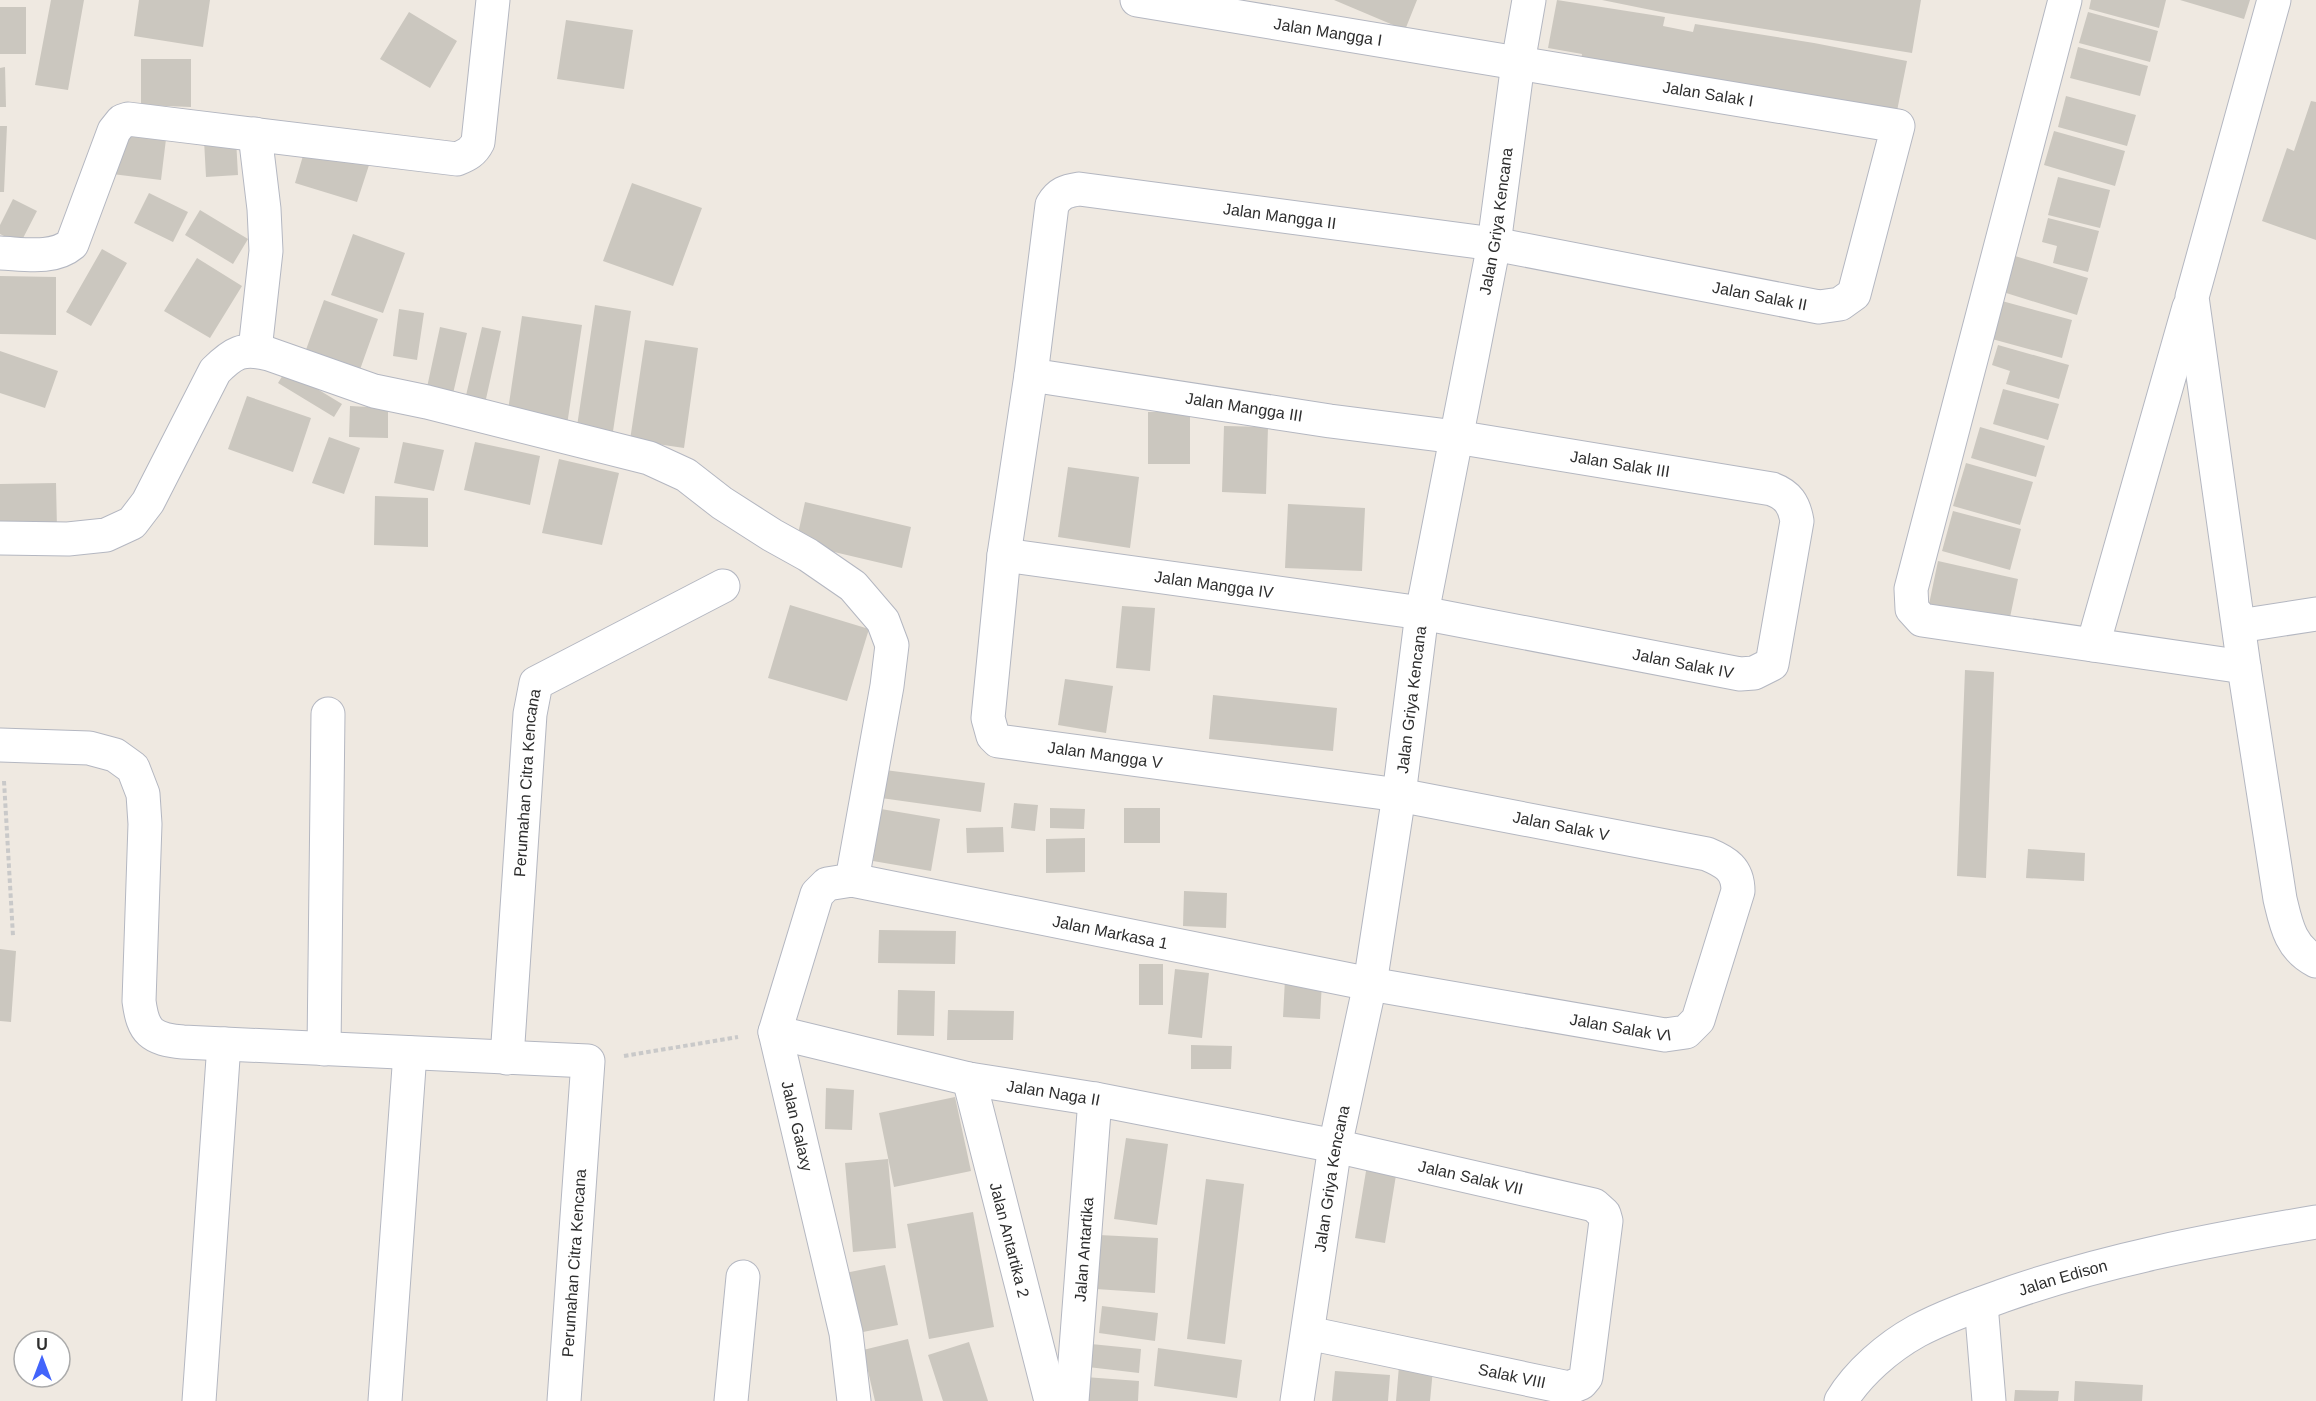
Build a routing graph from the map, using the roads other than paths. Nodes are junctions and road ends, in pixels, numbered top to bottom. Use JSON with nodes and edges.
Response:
{"nodes":[{"id":1,"x":493,"y":0,"type":"edge"},
{"id":2,"x":1137,"y":0,"type":"edge"},
{"id":3,"x":1529,"y":0,"type":"edge"},
{"id":4,"x":2065,"y":0,"type":"edge"},
{"id":5,"x":2274,"y":0,"type":"edge"},
{"id":6,"x":1518,"y":63,"type":"junction"},
{"id":7,"x":1898,"y":126,"type":"joint"},
{"id":8,"x":255,"y":134,"type":"junction"},
{"id":9,"x":1494,"y":244,"type":"junction"},
{"id":10,"x":0,"y":253,"type":"edge"},
{"id":11,"x":2192,"y":297,"type":"junction"},
{"id":12,"x":255,"y":350,"type":"junction"},
{"id":13,"x":1031,"y":375,"type":"junction"},
{"id":14,"x":1456,"y":437,"type":"junction"},
{"id":15,"x":1783,"y":494,"type":"joint"},
{"id":16,"x":0,"y":538,"type":"edge"},
{"id":17,"x":1004,"y":555,"type":"junction"},
{"id":18,"x":723,"y":586,"type":"dead end"},
{"id":19,"x":1422,"y":613,"type":"junction"},
{"id":20,"x":2316,"y":614,"type":"edge"},
{"id":21,"x":2239,"y":626,"type":"junction"},
{"id":22,"x":2093,"y":645,"type":"junction"},
{"id":23,"x":2244,"y":667,"type":"junction"},
{"id":24,"x":328,"y":714,"type":"dead end"},
{"id":25,"x":1,"y":745,"type":"edge"},
{"id":26,"x":1400,"y":795,"type":"junction"},
{"id":27,"x":1722,"y":860,"type":"joint"},
{"id":28,"x":852,"y":880,"type":"junction"},
{"id":29,"x":2316,"y":961,"type":"edge"},
{"id":30,"x":1370,"y":984,"type":"junction"},
{"id":31,"x":775,"y":1032,"type":"junction"},
{"id":32,"x":224,"y":1044,"type":"junction"},
{"id":33,"x":324,"y":1049,"type":"junction"},
{"id":34,"x":410,"y":1053,"type":"junction"},
{"id":35,"x":507,"y":1058,"type":"junction"},
{"id":36,"x":969,"y":1079,"type":"junction"},
{"id":37,"x":1095,"y":1099,"type":"junction"},
{"id":38,"x":1335,"y":1146,"type":"junction"},
{"id":39,"x":1604,"y":1214,"type":"joint"},
{"id":40,"x":2316,"y":1222,"type":"edge"},
{"id":41,"x":743,"y":1277,"type":"dead end"},
{"id":42,"x":1981,"y":1304,"type":"junction"},
{"id":43,"x":1308,"y":1333,"type":"junction"},
{"id":44,"x":199,"y":1401,"type":"edge"},
{"id":45,"x":385,"y":1401,"type":"edge"},
{"id":46,"x":564,"y":1401,"type":"edge"},
{"id":47,"x":731,"y":1401,"type":"edge"},
{"id":48,"x":854,"y":1401,"type":"edge"},
{"id":49,"x":1051,"y":1401,"type":"edge"},
{"id":50,"x":1072,"y":1401,"type":"edge"},
{"id":51,"x":1297,"y":1401,"type":"edge"},
{"id":52,"x":1841,"y":1401,"type":"edge"},
{"id":53,"x":1989,"y":1401,"type":"edge"}],
"edges":[{"from":1,"to":8,"type":"street"},
{"from":2,"to":6,"type":"street","name":"Jalan Mangga I"},
{"from":3,"to":6,"type":"street","name":"Jalan Griya Kencana"},
{"from":4,"to":22,"type":"street"},
{"from":5,"to":11,"type":"street"},
{"from":6,"to":7,"type":"street","name":"Jalan Salak I"},
{"from":6,"to":9,"type":"street","name":"Jalan Griya Kencana"},
{"from":7,"to":9,"type":"street","name":"Jalan Salak II"},
{"from":8,"to":10,"type":"street"},
{"from":8,"to":12,"type":"street"},
{"from":9,"to":13,"type":"street","name":"Jalan Mangga II"},
{"from":9,"to":14,"type":"street","name":"Jalan Griya Kencana"},
{"from":11,"to":21,"type":"street"},
{"from":11,"to":22,"type":"street"},
{"from":12,"to":16,"type":"street"},
{"from":12,"to":28,"type":"street"},
{"from":13,"to":14,"type":"street","name":"Jalan Mangga III"},
{"from":13,"to":17,"type":"street"},
{"from":14,"to":15,"type":"street","name":"Jalan Salak III"},
{"from":14,"to":19,"type":"street","name":"Jalan Griya Kencana"},
{"from":15,"to":19,"type":"street","name":"Jalan Salak IV"},
{"from":17,"to":19,"type":"street","name":"Jalan Mangga IV"},
{"from":17,"to":26,"type":"street","name":"Jalan Mangga V"},
{"from":18,"to":35,"type":"street","name":"Perumahan Citra Kencana"},
{"from":19,"to":26,"type":"street","name":"Jalan Griya Kencana"},
{"from":20,"to":21,"type":"street"},
{"from":21,"to":23,"type":"street"},
{"from":22,"to":23,"type":"street"},
{"from":23,"to":29,"type":"street"},
{"from":24,"to":33,"type":"street"},
{"from":25,"to":32,"type":"street"},
{"from":26,"to":27,"type":"street","name":"Jalan Salak V"},
{"from":26,"to":30,"type":"street","name":"Jalan Griya Kencana"},
{"from":27,"to":30,"type":"street","name":"Jalan Salak VI"},
{"from":28,"to":30,"type":"street","name":"Jalan Markasa 1"},
{"from":28,"to":31,"type":"street"},
{"from":30,"to":38,"type":"street","name":"Jalan Griya Kencana"},
{"from":31,"to":36,"type":"street","name":"Jalan Naga II"},
{"from":31,"to":48,"type":"street","name":"Jalan Galaxy"},
{"from":32,"to":33,"type":"street"},
{"from":32,"to":44,"type":"street"},
{"from":33,"to":34,"type":"street"},
{"from":34,"to":35,"type":"street"},
{"from":34,"to":45,"type":"street"},
{"from":35,"to":46,"type":"street","name":"Perumahan Citra Kencana"},
{"from":36,"to":37,"type":"street","name":"Jalan Naga II"},
{"from":36,"to":49,"type":"street","name":"Jalan Antartika 2"},
{"from":37,"to":38,"type":"street","name":"Jalan Naga II"},
{"from":37,"to":50,"type":"street","name":"Jalan Antartika"},
{"from":38,"to":39,"type":"street","name":"Jalan Salak VII"},
{"from":38,"to":43,"type":"street","name":"Jalan Griya Kencana"},
{"from":39,"to":43,"type":"street","name":"Salak VIII"},
{"from":40,"to":42,"type":"street","name":"Jalan Edison"},
{"from":41,"to":47,"type":"street"},
{"from":42,"to":52,"type":"street","name":"Jalan Edison"},
{"from":42,"to":53,"type":"street"},
{"from":43,"to":51,"type":"street","name":"Jalan Griya Kencana"}]}
